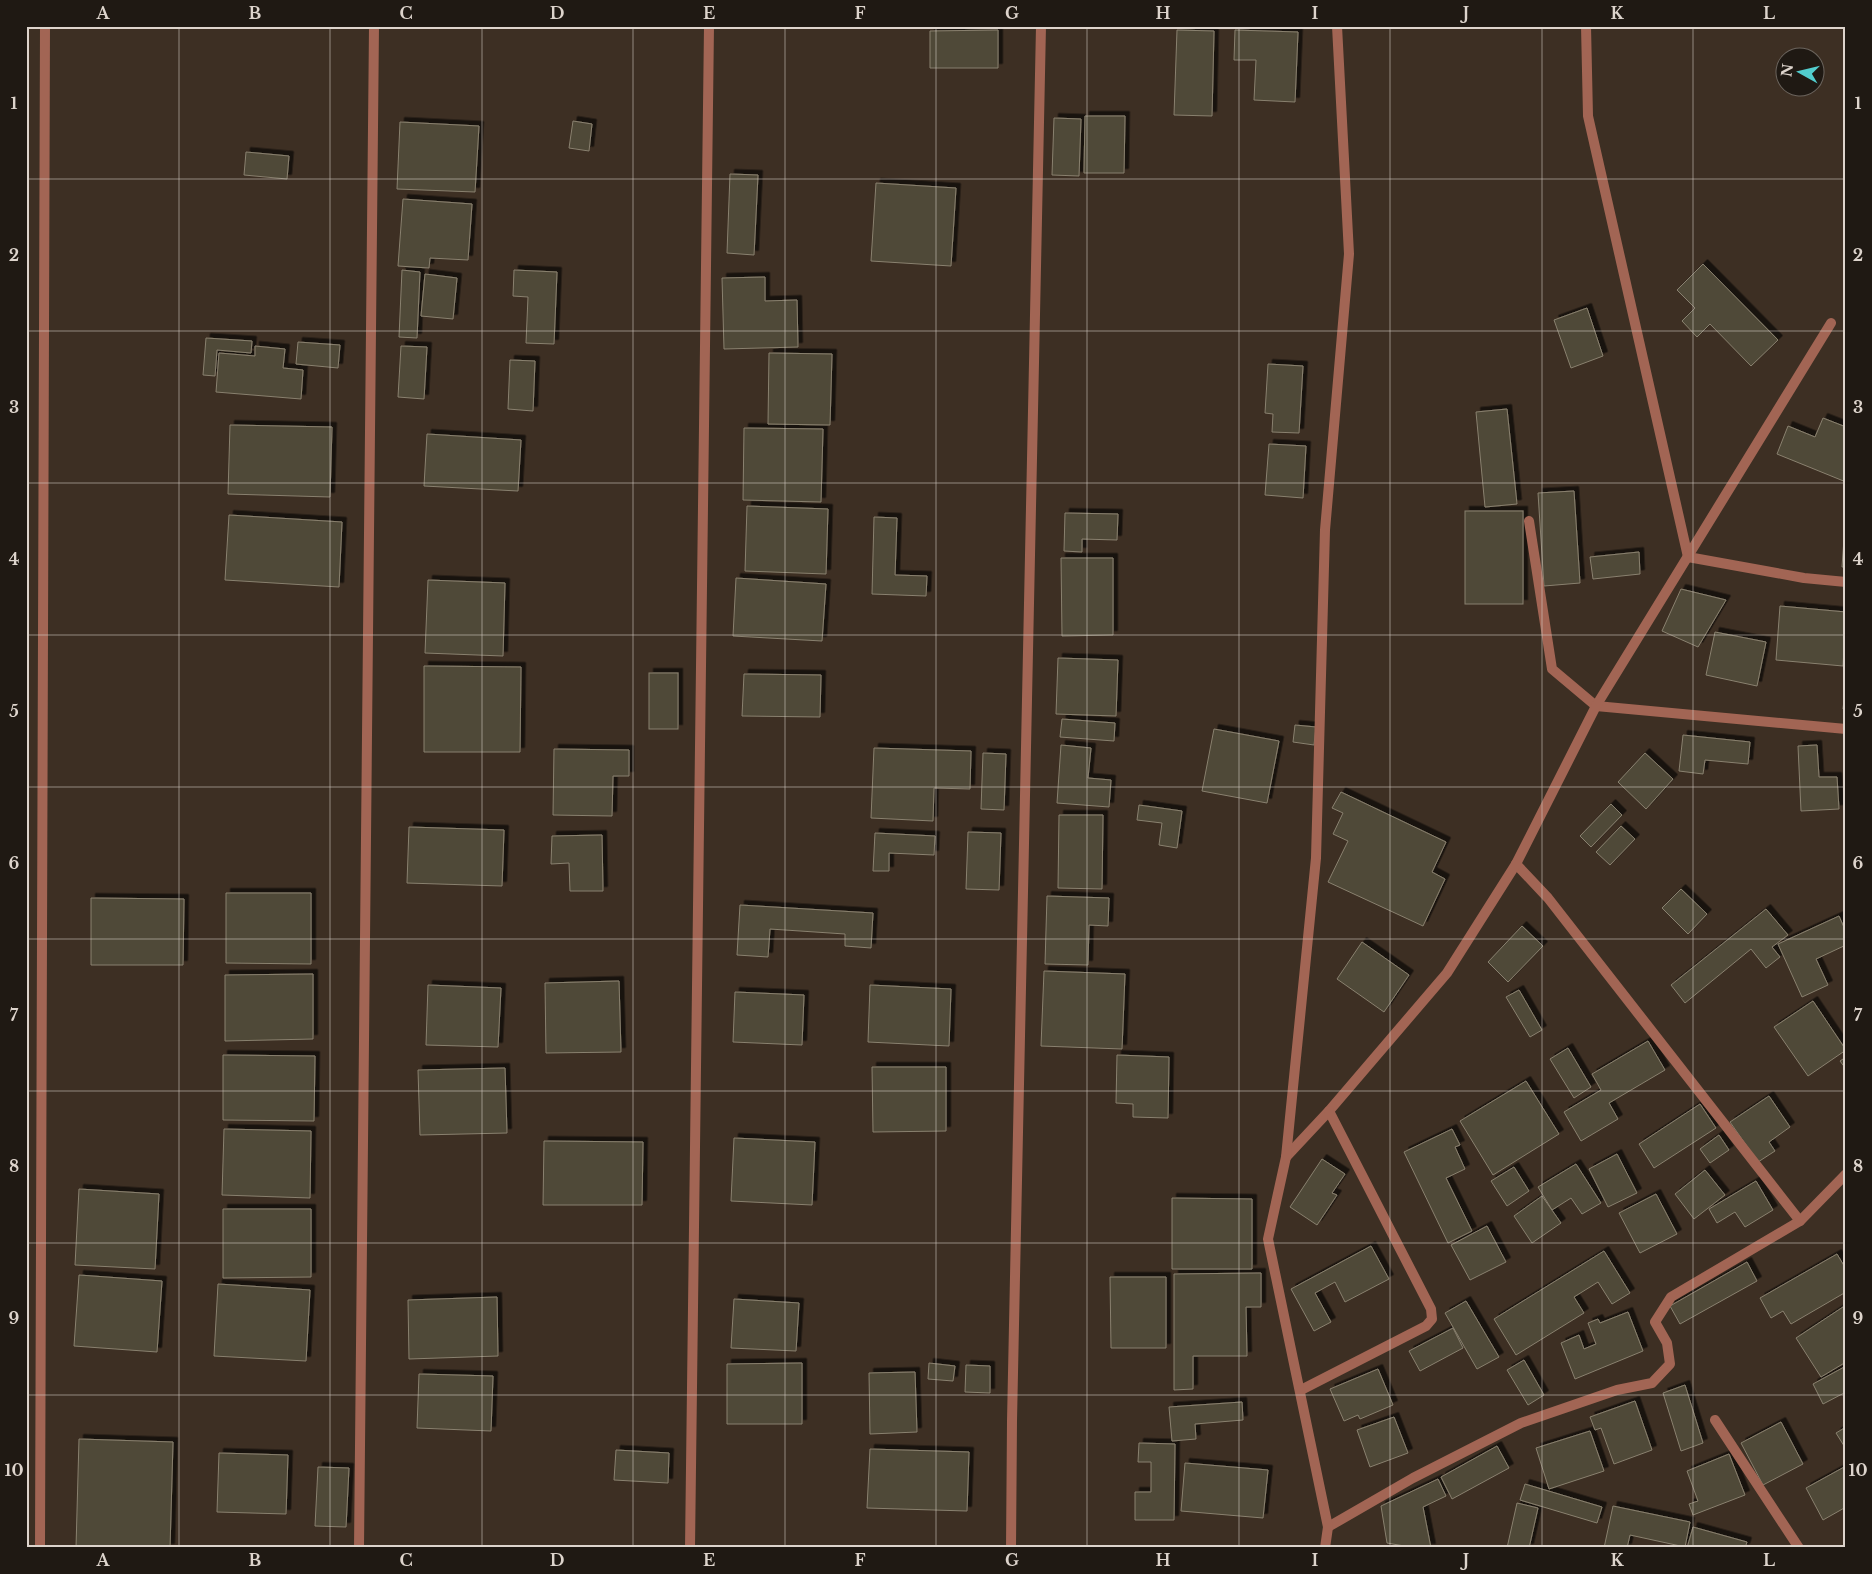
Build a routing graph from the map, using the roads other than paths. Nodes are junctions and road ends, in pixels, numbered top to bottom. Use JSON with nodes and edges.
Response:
{"nodes":[{"id":1,"x":45,"y":26,"type":"edge"},
{"id":2,"x":374,"y":26,"type":"edge"},
{"id":3,"x":709,"y":26,"type":"edge"},
{"id":4,"x":1042,"y":26,"type":"edge"},
{"id":5,"x":1337,"y":26,"type":"edge"},
{"id":6,"x":1586,"y":26,"type":"edge"},
{"id":7,"x":1831,"y":323,"type":"dead end"},
{"id":8,"x":1528,"y":521,"type":"dead end"},
{"id":9,"x":1688,"y":557,"type":"junction"},
{"id":10,"x":1846,"y":582,"type":"edge"},
{"id":11,"x":1596,"y":706,"type":"junction"},
{"id":12,"x":1846,"y":729,"type":"edge"},
{"id":13,"x":1516,"y":864,"type":"junction"},
{"id":14,"x":1329,"y":1111,"type":"junction"},
{"id":15,"x":1286,"y":1157,"type":"junction"},
{"id":16,"x":1846,"y":1174,"type":"edge"},
{"id":17,"x":1800,"y":1221,"type":"junction"},
{"id":18,"x":1301,"y":1390,"type":"junction"},
{"id":19,"x":1715,"y":1420,"type":"dead end"},
{"id":20,"x":1328,"y":1527,"type":"junction"},
{"id":21,"x":40,"y":1548,"type":"edge"},
{"id":22,"x":358,"y":1548,"type":"edge"},
{"id":23,"x":690,"y":1548,"type":"edge"},
{"id":24,"x":1011,"y":1548,"type":"edge"},
{"id":25,"x":1325,"y":1548,"type":"edge"},
{"id":26,"x":1799,"y":1548,"type":"edge"}],
"edges":[{"from":1,"to":21,"type":"street"},
{"from":2,"to":22,"type":"street"},
{"from":3,"to":23,"type":"street"},
{"from":4,"to":24,"type":"street"},
{"from":5,"to":15,"type":"street"},
{"from":6,"to":9,"type":"street"},
{"from":7,"to":9,"type":"street"},
{"from":8,"to":11,"type":"street"},
{"from":9,"to":10,"type":"street"},
{"from":9,"to":11,"type":"street"},
{"from":11,"to":12,"type":"street"},
{"from":11,"to":13,"type":"street"},
{"from":13,"to":14,"type":"street"},
{"from":13,"to":17,"type":"street"},
{"from":14,"to":15,"type":"street"},
{"from":14,"to":18,"type":"street"},
{"from":15,"to":18,"type":"street"},
{"from":16,"to":17,"type":"street"},
{"from":17,"to":20,"type":"street"},
{"from":18,"to":20,"type":"street"},
{"from":19,"to":26,"type":"street"},
{"from":20,"to":25,"type":"street"}]}
